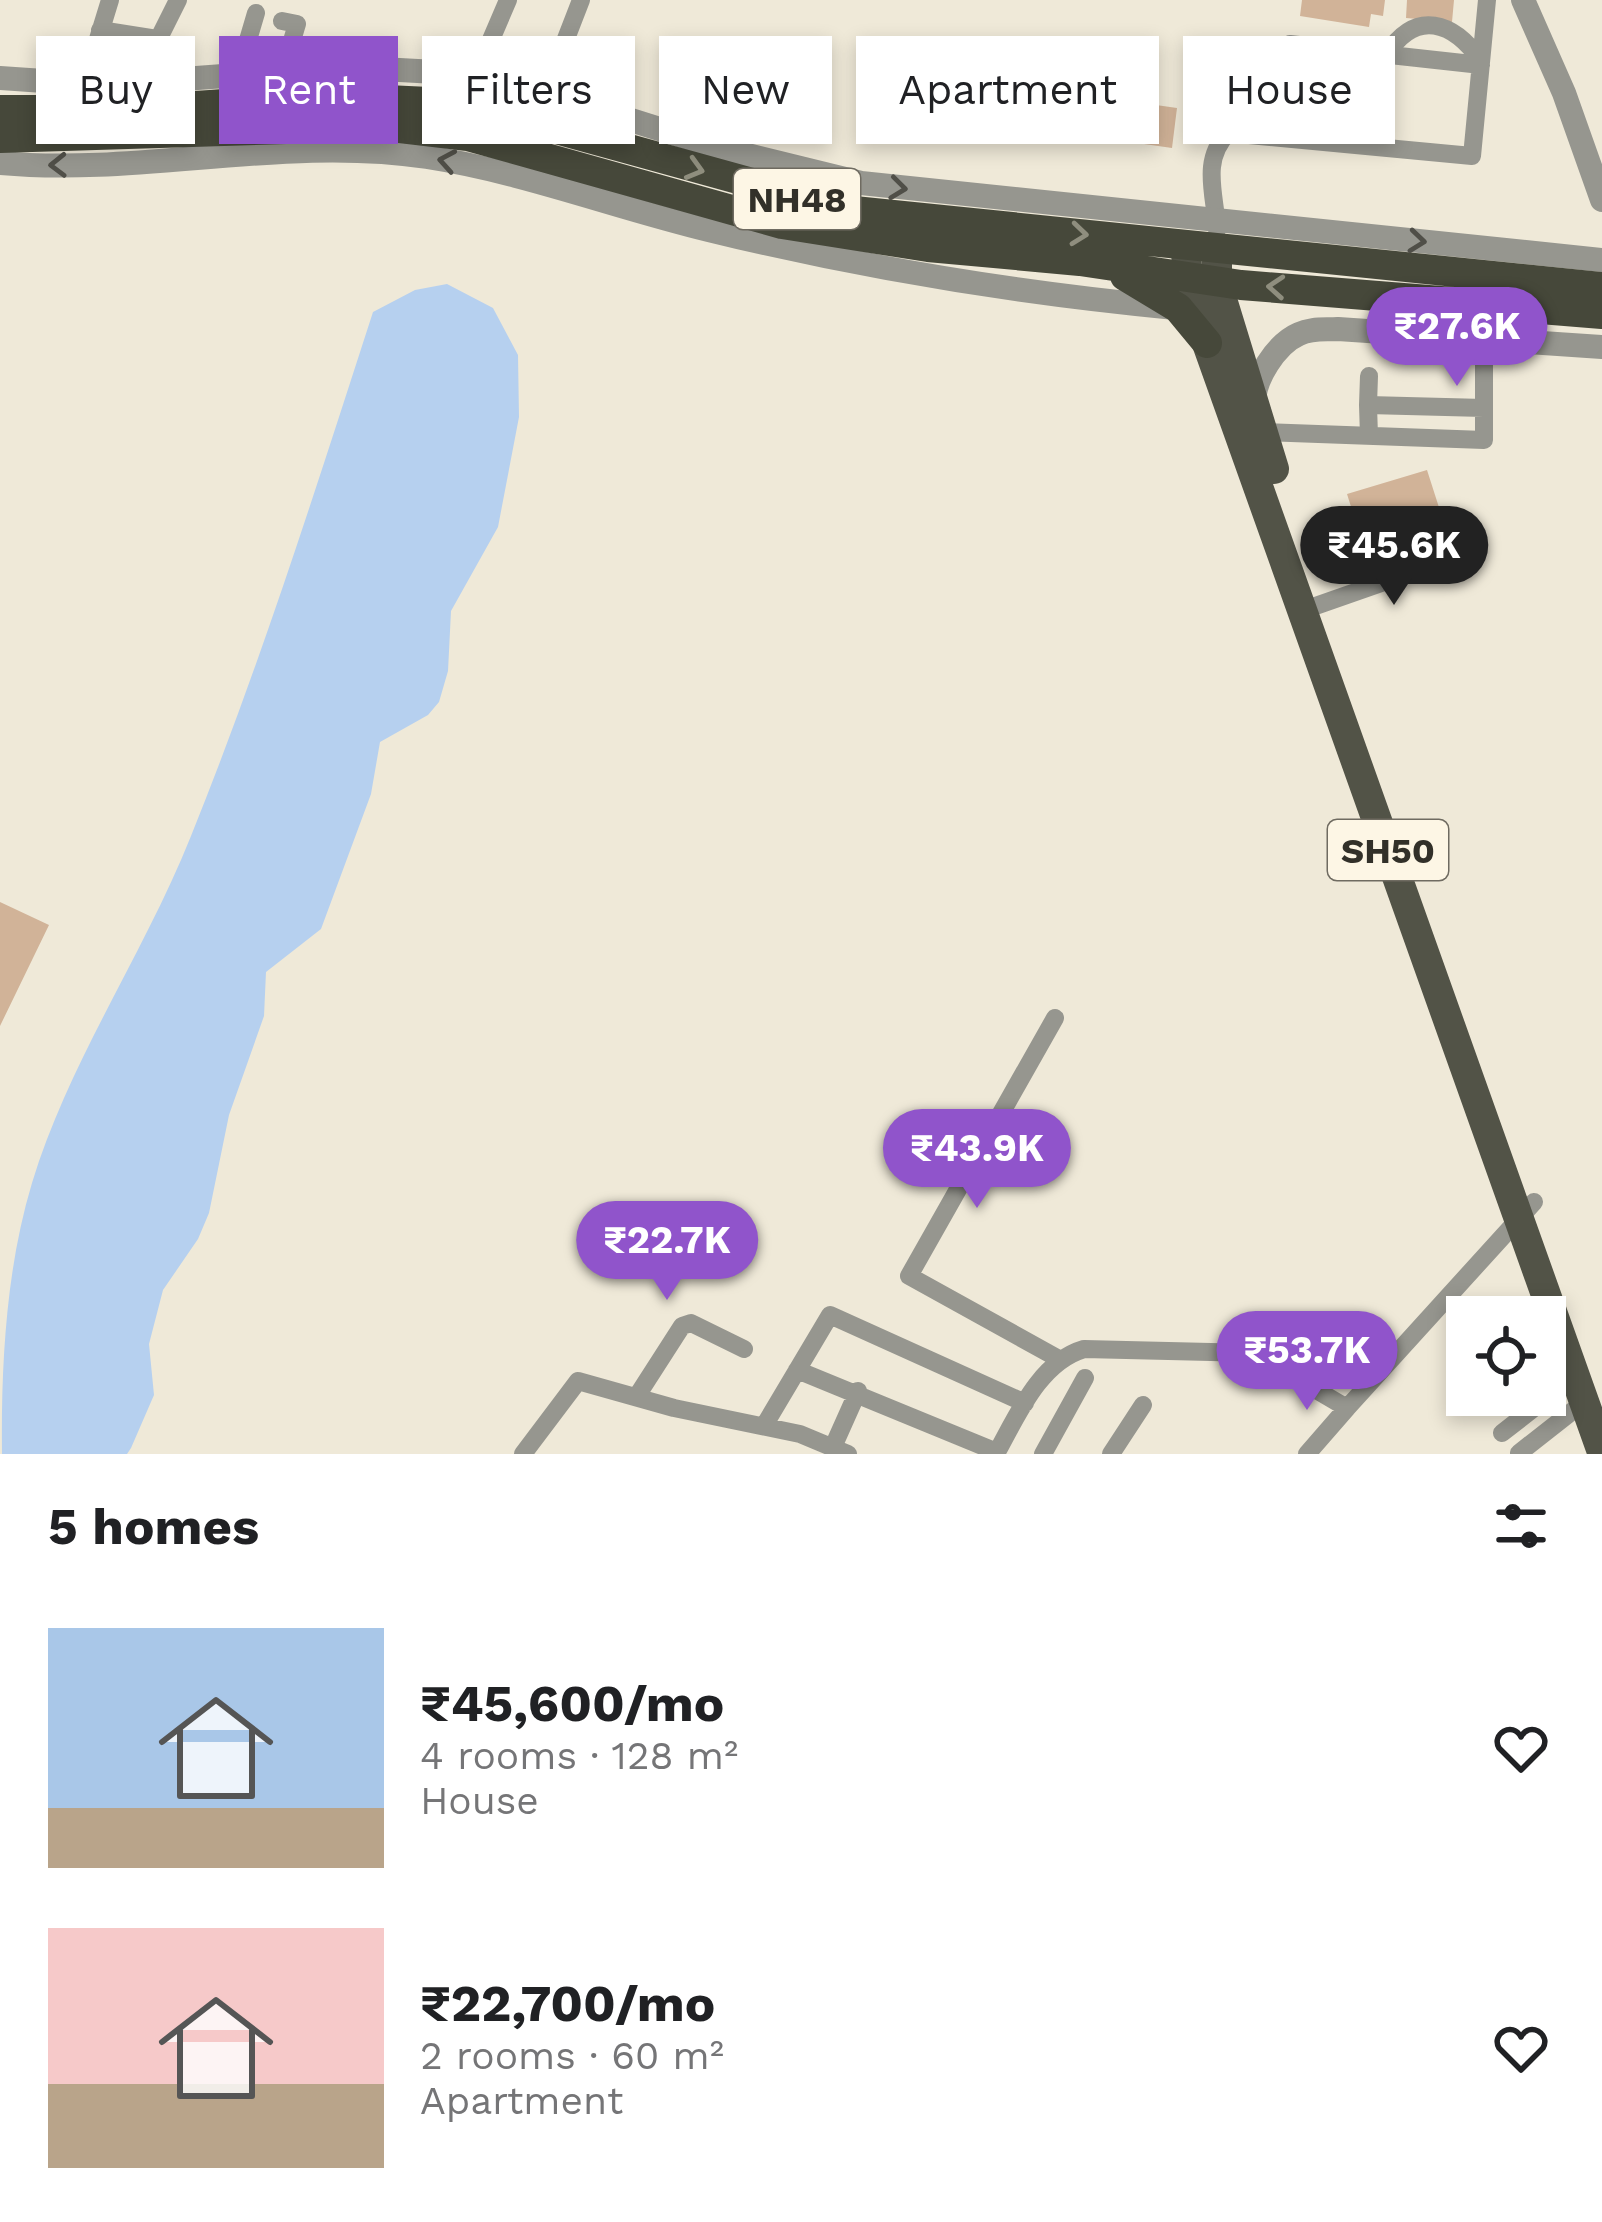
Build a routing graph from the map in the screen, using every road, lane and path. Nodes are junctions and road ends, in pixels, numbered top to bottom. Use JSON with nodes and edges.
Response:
{"nodes":[{"id":1,"x":110,"y":0,"type":"edge"},
{"id":2,"x":178,"y":0,"type":"edge"},
{"id":3,"x":508,"y":0,"type":"edge"},
{"id":4,"x":581,"y":0,"type":"edge"},
{"id":5,"x":1487,"y":0,"type":"edge"},
{"id":6,"x":1523,"y":0,"type":"edge"},
{"id":7,"x":256,"y":13,"type":"dead end"},
{"id":8,"x":282,"y":22,"type":"dead end"},
{"id":9,"x":100,"y":30,"type":"junction"},
{"id":10,"x":98,"y":36,"type":"edge"},
{"id":11,"x":253,"y":36,"type":"edge"},
{"id":12,"x":294,"y":36,"type":"edge"},
{"id":13,"x":493,"y":36,"type":"edge"},
{"id":14,"x":567,"y":36,"type":"edge"},
{"id":15,"x":1395,"y":43,"type":"edge"},
{"id":16,"x":1395,"y":55,"type":"edge"},
{"id":17,"x":1481,"y":63,"type":"junction"},
{"id":18,"x":0,"y":78,"type":"edge"},
{"id":19,"x":36,"y":82,"type":"edge"},
{"id":20,"x":195,"y":96,"type":"edge"},
{"id":21,"x":36,"y":106,"type":"edge"},
{"id":22,"x":0,"y":110,"type":"edge"},
{"id":23,"x":635,"y":120,"type":"edge"},
{"id":24,"x":0,"y":138,"type":"edge"},
{"id":25,"x":1221,"y":144,"type":"edge"},
{"id":26,"x":1358,"y":144,"type":"edge"},
{"id":27,"x":497,"y":157,"type":"junction"},
{"id":28,"x":0,"y":163,"type":"edge"},
{"id":29,"x":1602,"y":200,"type":"edge"},
{"id":30,"x":1207,"y":239,"type":"junction"},
{"id":31,"x":1602,"y":260,"type":"edge"},
{"id":32,"x":1080,"y":261,"type":"junction"},
{"id":33,"x":927,"y":262,"type":"junction"},
{"id":34,"x":1202,"y":280,"type":"junction"},
{"id":35,"x":1602,"y":287,"type":"edge"},
{"id":36,"x":1178,"y":308,"type":"junction"},
{"id":37,"x":1602,"y":314,"type":"edge"},
{"id":38,"x":1484,"y":340,"type":"junction"},
{"id":39,"x":1207,"y":343,"type":"junction"},
{"id":40,"x":1602,"y":347,"type":"edge"},
{"id":41,"x":1369,"y":376,"type":"dead end"},
{"id":42,"x":1368,"y":405,"type":"junction"},
{"id":43,"x":1484,"y":408,"type":"junction"},
{"id":44,"x":1258,"y":419,"type":"junction"},
{"id":45,"x":1369,"y":436,"type":"junction"},
{"id":46,"x":1448,"y":560,"type":"dead end"},
{"id":47,"x":1313,"y":608,"type":"junction"},
{"id":48,"x":1055,"y":1018,"type":"dead end"},
{"id":49,"x":1527,"y":1212,"type":"junction"},
{"id":50,"x":1544,"y":1296,"type":"edge"},
{"id":51,"x":744,"y":1349,"type":"dead end"},
{"id":52,"x":1059,"y":1359,"type":"junction"},
{"id":53,"x":1566,"y":1365,"type":"edge"},
{"id":54,"x":797,"y":1370,"type":"junction"},
{"id":55,"x":1085,"y":1378,"type":"dead end"},
{"id":56,"x":1587,"y":1390,"type":"edge"},
{"id":57,"x":858,"y":1391,"type":"junction"},
{"id":58,"x":637,"y":1396,"type":"junction"},
{"id":59,"x":1025,"y":1403,"type":"junction"},
{"id":60,"x":1143,"y":1405,"type":"dead end"},
{"id":61,"x":1347,"y":1408,"type":"junction"},
{"id":62,"x":764,"y":1426,"type":"junction"},
{"id":63,"x":1502,"y":1433,"type":"dead end"},
{"id":64,"x":841,"y":1451,"type":"edge"},
{"id":65,"x":1602,"y":1452,"type":"edge"},
{"id":66,"x":998,"y":1453,"type":"edge"},
{"id":67,"x":1519,"y":1453,"type":"edge"},
{"id":68,"x":523,"y":1454,"type":"edge"},
{"id":69,"x":1042,"y":1454,"type":"edge"},
{"id":70,"x":1111,"y":1454,"type":"edge"},
{"id":71,"x":1307,"y":1454,"type":"edge"}],
"edges":[{"from":1,"to":9,"type":"street"},
{"from":2,"to":9,"type":"street"},
{"from":3,"to":13,"type":"street"},
{"from":4,"to":14,"type":"street"},
{"from":5,"to":17,"type":"street"},
{"from":6,"to":29,"type":"street"},
{"from":7,"to":11,"type":"street"},
{"from":8,"to":12,"type":"street"},
{"from":9,"to":10,"type":"street"},
{"from":15,"to":17,"type":"street"},
{"from":16,"to":17,"type":"street"},
{"from":17,"to":26,"type":"street"},
{"from":18,"to":19,"type":"street"},
{"from":20,"to":30,"type":"highway","number":"NH48","one_way":true},
{"from":21,"to":22,"type":"highway","number":"NH48"},
{"from":23,"to":30,"type":"street","one_way":true},
{"from":24,"to":27,"type":"highway","number":"NH48"},
{"from":25,"to":30,"type":"street"},
{"from":27,"to":28,"type":"street","one_way":true},
{"from":27,"to":33,"type":"highway","number":"NH48"},
{"from":30,"to":31,"type":"street","one_way":true},
{"from":30,"to":34,"type":"main road","number":"SH50"},
{"from":30,"to":35,"type":"highway","number":"NH48"},
{"from":32,"to":33,"type":"highway","number":"NH48"},
{"from":32,"to":34,"type":"highway","number":"NH48"},
{"from":32,"to":36,"type":"highway"},
{"from":33,"to":36,"type":"street"},
{"from":37,"to":34,"type":"highway","number":"NH48","one_way":true},
{"from":34,"to":39,"type":"main road","number":"SH50"},
{"from":34,"to":44,"type":"main road","number":"SH50"},
{"from":36,"to":39,"type":"highway"},
{"from":38,"to":40,"type":"street"},
{"from":38,"to":43,"type":"street"},
{"from":38,"to":44,"type":"street"},
{"from":39,"to":47,"type":"main road","number":"SH50"},
{"from":41,"to":42,"type":"street"},
{"from":42,"to":43,"type":"street"},
{"from":42,"to":45,"type":"street"},
{"from":43,"to":45,"type":"street"},
{"from":44,"to":45,"type":"street"},
{"from":44,"to":47,"type":"main road","number":"SH50"},
{"from":46,"to":47,"type":"street"},
{"from":47,"to":49,"type":"main road","number":"SH50"},
{"from":48,"to":52,"type":"street"},
{"from":49,"to":50,"type":"main road","number":"SH50"},
{"from":49,"to":56,"type":"main road","number":"SH50"},
{"from":49,"to":61,"type":"street"},
{"from":51,"to":58,"type":"street"},
{"from":52,"to":59,"type":"street"},
{"from":52,"to":61,"type":"street"},
{"from":53,"to":56,"type":"main road","number":"SH50"},
{"from":54,"to":57,"type":"street"},
{"from":54,"to":59,"type":"street"},
{"from":54,"to":62,"type":"street"},
{"from":55,"to":69,"type":"street"},
{"from":56,"to":63,"type":"street"},
{"from":56,"to":65,"type":"main road","number":"SH50"},
{"from":56,"to":67,"type":"street"},
{"from":57,"to":64,"type":"street"},
{"from":57,"to":66,"type":"street"},
{"from":58,"to":62,"type":"street"},
{"from":58,"to":68,"type":"street"},
{"from":59,"to":66,"type":"street"},
{"from":60,"to":70,"type":"street"},
{"from":61,"to":71,"type":"street"},
{"from":62,"to":64,"type":"street"}]}
